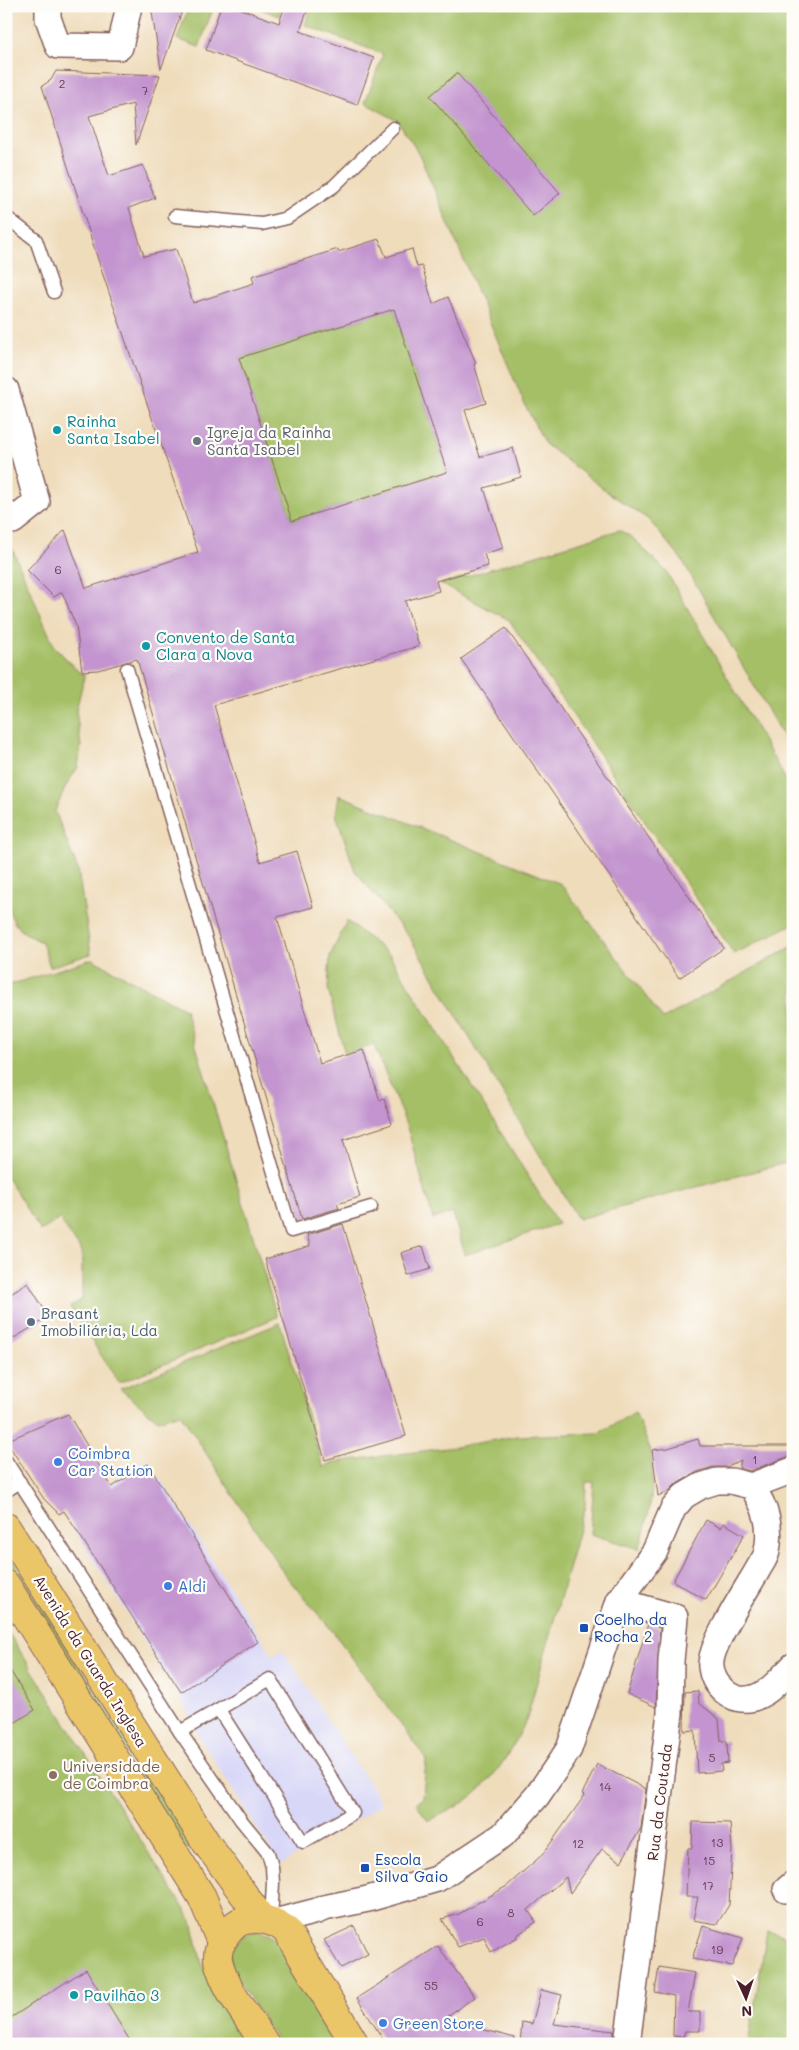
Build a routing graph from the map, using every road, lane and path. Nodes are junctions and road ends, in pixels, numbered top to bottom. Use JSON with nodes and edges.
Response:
{"nodes":[{"id":1,"x":48,"y":6,"type":"edge"},
{"id":2,"x":128,"y":6,"type":"edge"},
{"id":3,"x":392,"y":128,"type":"dead end"},
{"id":4,"x":175,"y":216,"type":"dead end"},
{"id":5,"x":6,"y":217,"type":"edge"},
{"id":6,"x":54,"y":292,"type":"dead end"},
{"id":7,"x":6,"y":390,"type":"edge"},
{"id":8,"x":6,"y":513,"type":"edge"},
{"id":9,"x":127,"y":669,"type":"dead end"},
{"id":10,"x":371,"y":1207,"type":"dead end"},
{"id":11,"x":6,"y":1461,"type":"edge"},
{"id":12,"x":793,"y":1470,"type":"edge"},
{"id":13,"x":20,"y":1482,"type":"junction"},
{"id":14,"x":752,"y":1486,"type":"junction"},
{"id":15,"x":6,"y":1491,"type":"edge"},
{"id":16,"x":6,"y":1527,"type":"edge"},
{"id":17,"x":6,"y":1585,"type":"edge"},
{"id":18,"x":620,"y":1601,"type":"junction"},
{"id":19,"x":793,"y":1666,"type":"edge"},
{"id":20,"x":219,"y":1710,"type":"junction"},
{"id":21,"x":180,"y":1732,"type":"junction"},
{"id":22,"x":318,"y":1911,"type":"junction"},
{"id":23,"x":269,"y":1920,"type":"junction"},
{"id":24,"x":221,"y":1942,"type":"junction"},
{"id":25,"x":297,"y":1948,"type":"junction"},
{"id":26,"x":265,"y":2044,"type":"edge"},
{"id":27,"x":356,"y":2044,"type":"edge"},
{"id":28,"x":628,"y":2044,"type":"edge"}],
"edges":[{"from":1,"to":2,"type":"street"},
{"from":3,"to":4,"type":"lane"},
{"from":5,"to":6,"type":"lane"},
{"from":7,"to":8,"type":"street"},
{"from":9,"to":10,"type":"lane"},
{"from":11,"to":13,"type":"lane"},
{"from":12,"to":14,"type":"street"},
{"from":13,"to":15,"type":"lane"},
{"from":13,"to":21,"type":"lane"},
{"from":14,"to":18,"type":"street"},
{"from":14,"to":19,"type":"street"},
{"from":16,"to":23,"type":"main road","name":"Avenida da Guarda Inglesa"},
{"from":17,"to":24,"type":"main road","name":"Avenida da Guarda Inglesa"},
{"from":18,"to":22,"type":"street"},
{"from":18,"to":28,"type":"street","name":"Rua da Coutada"},
{"from":20,"to":20,"type":"lane"},
{"from":20,"to":21,"type":"lane"},
{"from":21,"to":23,"type":"lane"},
{"from":22,"to":23,"type":"street"},
{"from":22,"to":25,"type":"street"},
{"from":23,"to":24,"type":"main road"},
{"from":23,"to":25,"type":"main road","name":"Avenida da Guarda Inglesa"},
{"from":24,"to":26,"type":"main road"},
{"from":25,"to":27,"type":"main road","name":"Avenida da Guarda Inglesa"}]}
